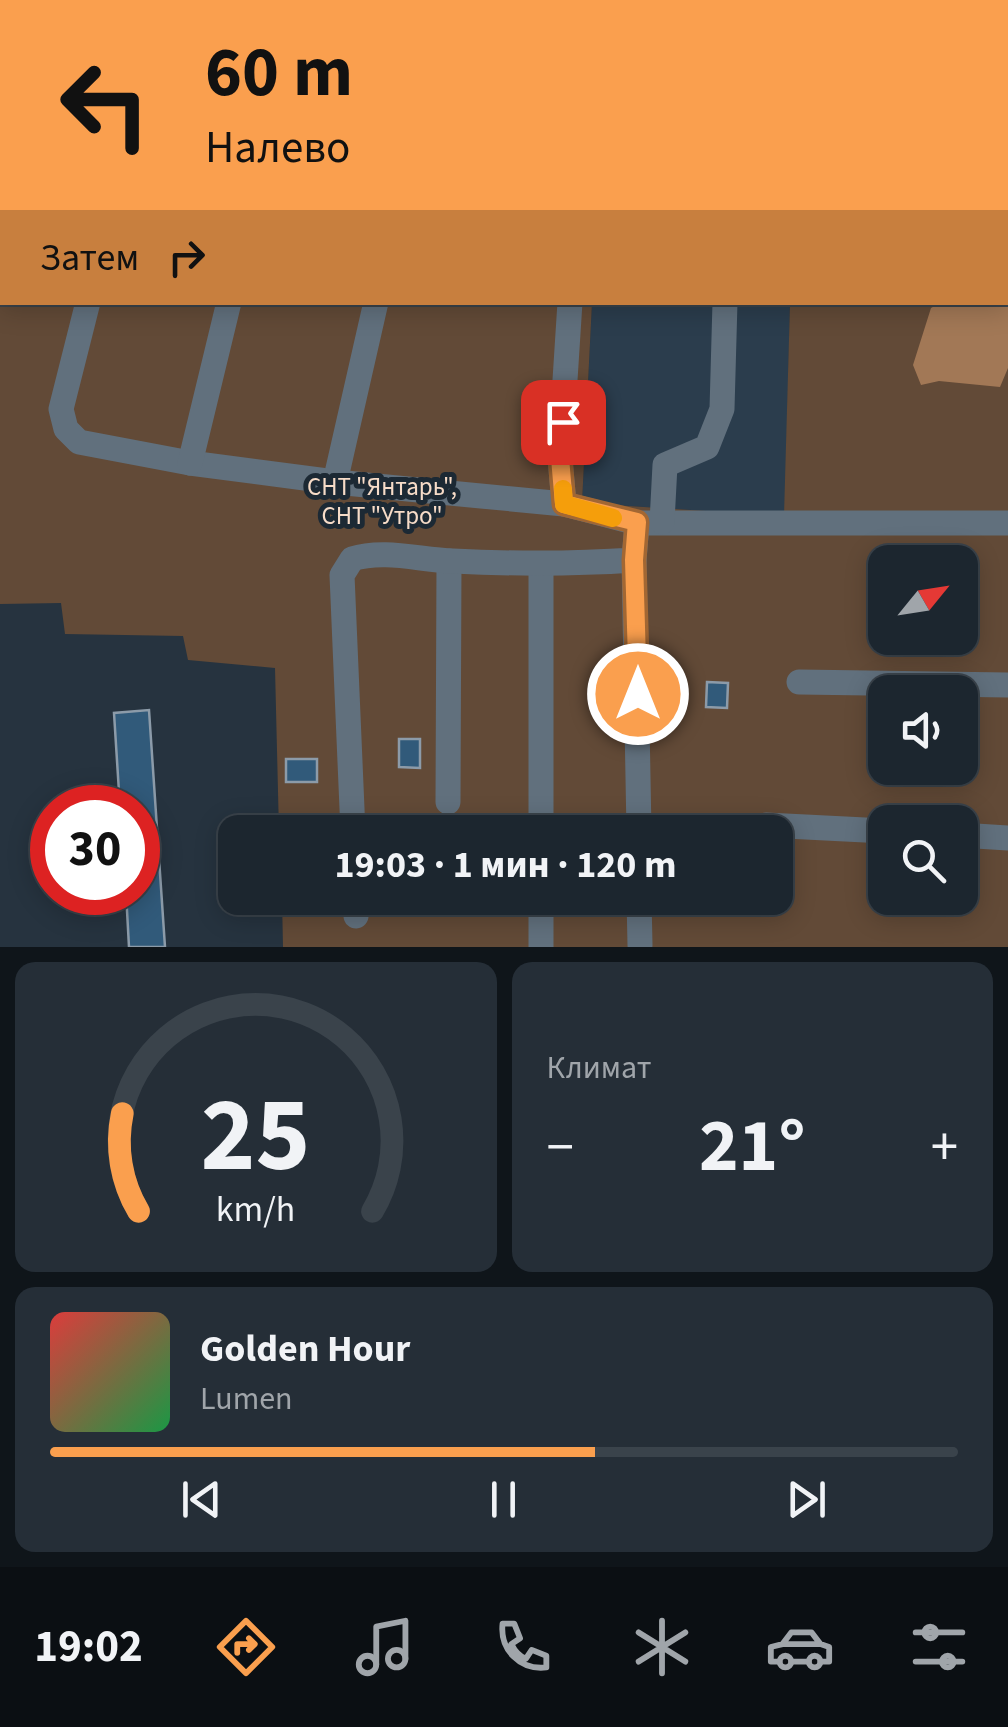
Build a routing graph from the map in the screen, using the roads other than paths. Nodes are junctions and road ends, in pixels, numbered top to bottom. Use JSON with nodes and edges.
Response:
{"nodes":[{"id":1,"x":87,"y":305,"type":"edge"},
{"id":2,"x":228,"y":305,"type":"edge"},
{"id":3,"x":375,"y":305,"type":"edge"},
{"id":4,"x":570,"y":305,"type":"edge"},
{"id":5,"x":725,"y":305,"type":"edge"},
{"id":6,"x":190,"y":463,"type":"junction"},
{"id":7,"x":335,"y":482,"type":"junction"},
{"id":8,"x":564,"y":504,"type":"junction"},
{"id":9,"x":650,"y":522,"type":"junction"},
{"id":10,"x":1008,"y":523,"type":"edge"},
{"id":11,"x":634,"y":560,"type":"junction"},
{"id":12,"x":449,"y":561,"type":"junction"},
{"id":13,"x":541,"y":564,"type":"junction"},
{"id":14,"x":798,"y":682,"type":"dead end"},
{"id":15,"x":1008,"y":685,"type":"edge"},
{"id":16,"x":448,"y":802,"type":"dead end"},
{"id":17,"x":351,"y":815,"type":"edge"},
{"id":18,"x":541,"y":815,"type":"edge"},
{"id":19,"x":639,"y":815,"type":"edge"},
{"id":20,"x":793,"y":826,"type":"edge"},
{"id":21,"x":868,"y":830,"type":"edge"},
{"id":22,"x":978,"y":837,"type":"edge"},
{"id":23,"x":1008,"y":838,"type":"edge"},
{"id":24,"x":541,"y":915,"type":"edge"},
{"id":25,"x":639,"y":915,"type":"edge"},
{"id":26,"x":640,"y":945,"type":"edge"},
{"id":27,"x":541,"y":947,"type":"edge"}],
"edges":[{"from":1,"to":6,"type":"street"},
{"from":2,"to":6,"type":"street"},
{"from":3,"to":7,"type":"street"},
{"from":4,"to":8,"type":"street"},
{"from":5,"to":9,"type":"street"},
{"from":6,"to":7,"type":"street"},
{"from":7,"to":8,"type":"street"},
{"from":8,"to":9,"type":"street"},
{"from":9,"to":10,"type":"street"},
{"from":9,"to":11,"type":"street"},
{"from":11,"to":13,"type":"street"},
{"from":11,"to":19,"type":"street"},
{"from":12,"to":13,"type":"street"},
{"from":12,"to":16,"type":"street"},
{"from":12,"to":17,"type":"street"},
{"from":13,"to":18,"type":"street"},
{"from":14,"to":15,"type":"street"},
{"from":20,"to":21,"type":"street"},
{"from":22,"to":23,"type":"street"},
{"from":24,"to":27,"type":"street"},
{"from":25,"to":26,"type":"street"}]}
